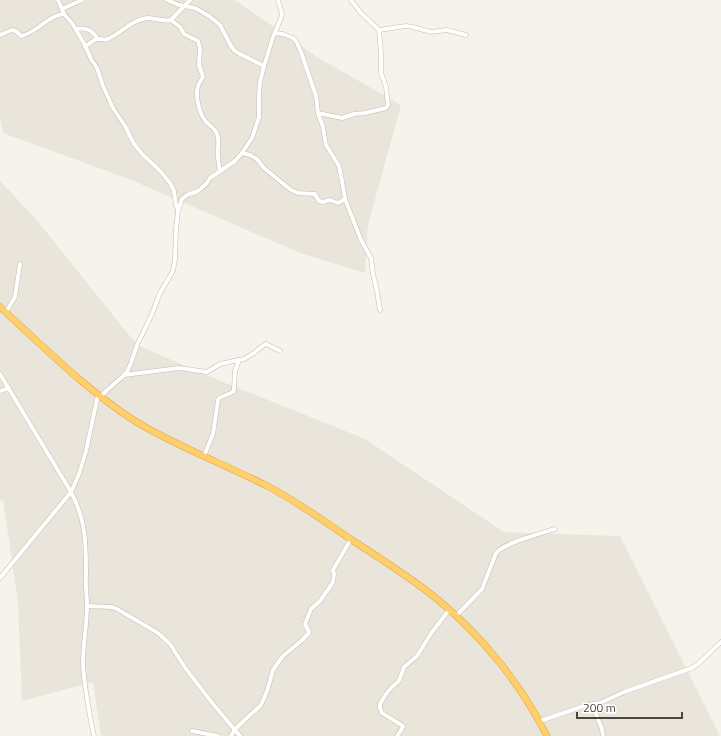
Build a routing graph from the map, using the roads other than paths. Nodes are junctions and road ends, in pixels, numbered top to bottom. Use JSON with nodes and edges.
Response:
{"nodes":[{"id":1,"x":58,"y":0,"type":"edge"},
{"id":2,"x":82,"y":0,"type":"edge"},
{"id":3,"x":167,"y":0,"type":"edge"},
{"id":4,"x":190,"y":0,"type":"edge"},
{"id":5,"x":278,"y":0,"type":"edge"},
{"id":6,"x":351,"y":0,"type":"edge"},
{"id":7,"x":184,"y":6,"type":"junction"},
{"id":8,"x":62,"y":9,"type":"junction"},
{"id":9,"x":64,"y":14,"type":"junction"},
{"id":10,"x":171,"y":20,"type":"junction"},
{"id":11,"x":76,"y":29,"type":"junction"},
{"id":12,"x":379,"y":30,"type":"junction"},
{"id":13,"x":275,"y":33,"type":"junction"},
{"id":14,"x":0,"y":35,"type":"edge"},
{"id":15,"x":466,"y":35,"type":"dead end"},
{"id":16,"x":98,"y":39,"type":"junction"},
{"id":17,"x":85,"y":47,"type":"junction"},
{"id":18,"x":264,"y":66,"type":"junction"},
{"id":19,"x":318,"y":113,"type":"junction"},
{"id":20,"x":242,"y":153,"type":"junction"},
{"id":21,"x":220,"y":171,"type":"junction"},
{"id":22,"x":346,"y":199,"type":"junction"},
{"id":23,"x":178,"y":211,"type":"junction"},
{"id":24,"x":20,"y":264,"type":"dead end"},
{"id":25,"x":0,"y":307,"type":"edge"},
{"id":26,"x":380,"y":310,"type":"dead end"},
{"id":27,"x":6,"y":312,"type":"junction"},
{"id":28,"x":280,"y":351,"type":"dead end"},
{"id":29,"x":239,"y":360,"type":"junction"},
{"id":30,"x":0,"y":374,"type":"edge"},
{"id":31,"x":124,"y":375,"type":"junction"},
{"id":32,"x":9,"y":388,"type":"junction"},
{"id":33,"x":0,"y":391,"type":"edge"},
{"id":34,"x":99,"y":396,"type":"junction"},
{"id":35,"x":204,"y":456,"type":"junction"},
{"id":36,"x":71,"y":492,"type":"junction"},
{"id":37,"x":555,"y":529,"type":"dead end"},
{"id":38,"x":351,"y":539,"type":"junction"},
{"id":39,"x":0,"y":578,"type":"edge"},
{"id":40,"x":87,"y":606,"type":"junction"},
{"id":41,"x":449,"y":610,"type":"junction"},
{"id":42,"x":456,"y":616,"type":"junction"},
{"id":43,"x":721,"y":642,"type":"edge"},
{"id":44,"x":592,"y":704,"type":"junction"},
{"id":45,"x":540,"y":721,"type":"junction"},
{"id":46,"x":235,"y":729,"type":"junction"},
{"id":47,"x":192,"y":731,"type":"dead end"},
{"id":48,"x":94,"y":736,"type":"edge"},
{"id":49,"x":218,"y":736,"type":"edge"},
{"id":50,"x":232,"y":736,"type":"edge"},
{"id":51,"x":240,"y":736,"type":"edge"},
{"id":52,"x":397,"y":736,"type":"edge"},
{"id":53,"x":547,"y":736,"type":"edge"},
{"id":54,"x":603,"y":736,"type":"edge"}],
"edges":[{"from":1,"to":8,"type":"street"},
{"from":2,"to":8,"type":"street"},
{"from":3,"to":7,"type":"street"},
{"from":4,"to":7,"type":"street"},
{"from":5,"to":13,"type":"street"},
{"from":6,"to":12,"type":"street"},
{"from":7,"to":10,"type":"street"},
{"from":7,"to":18,"type":"street"},
{"from":8,"to":9,"type":"street"},
{"from":9,"to":11,"type":"street"},
{"from":9,"to":14,"type":"street"},
{"from":10,"to":16,"type":"street"},
{"from":10,"to":21,"type":"street"},
{"from":11,"to":16,"type":"street"},
{"from":11,"to":17,"type":"street"},
{"from":12,"to":15,"type":"street"},
{"from":12,"to":19,"type":"street"},
{"from":13,"to":18,"type":"street"},
{"from":13,"to":19,"type":"street"},
{"from":16,"to":17,"type":"street"},
{"from":17,"to":23,"type":"street"},
{"from":18,"to":20,"type":"street"},
{"from":19,"to":22,"type":"street"},
{"from":20,"to":21,"type":"street"},
{"from":20,"to":22,"type":"street"},
{"from":21,"to":23,"type":"street"},
{"from":22,"to":26,"type":"street"},
{"from":23,"to":31,"type":"street"},
{"from":24,"to":27,"type":"street"},
{"from":25,"to":27,"type":"highway"},
{"from":27,"to":34,"type":"highway"},
{"from":28,"to":29,"type":"street"},
{"from":29,"to":31,"type":"street"},
{"from":29,"to":35,"type":"street"},
{"from":30,"to":32,"type":"street"},
{"from":31,"to":34,"type":"street"},
{"from":32,"to":33,"type":"street"},
{"from":32,"to":36,"type":"street"},
{"from":34,"to":35,"type":"highway"},
{"from":34,"to":36,"type":"street"},
{"from":35,"to":38,"type":"highway"},
{"from":36,"to":39,"type":"street"},
{"from":36,"to":40,"type":"street"},
{"from":37,"to":42,"type":"street"},
{"from":38,"to":41,"type":"highway"},
{"from":38,"to":46,"type":"street"},
{"from":40,"to":46,"type":"street"},
{"from":40,"to":48,"type":"street"},
{"from":41,"to":42,"type":"highway"},
{"from":41,"to":52,"type":"street"},
{"from":42,"to":45,"type":"highway"},
{"from":43,"to":44,"type":"street"},
{"from":44,"to":45,"type":"street"},
{"from":44,"to":54,"type":"street"},
{"from":45,"to":53,"type":"highway"},
{"from":46,"to":50,"type":"street"},
{"from":46,"to":51,"type":"street"},
{"from":47,"to":49,"type":"street"}]}
